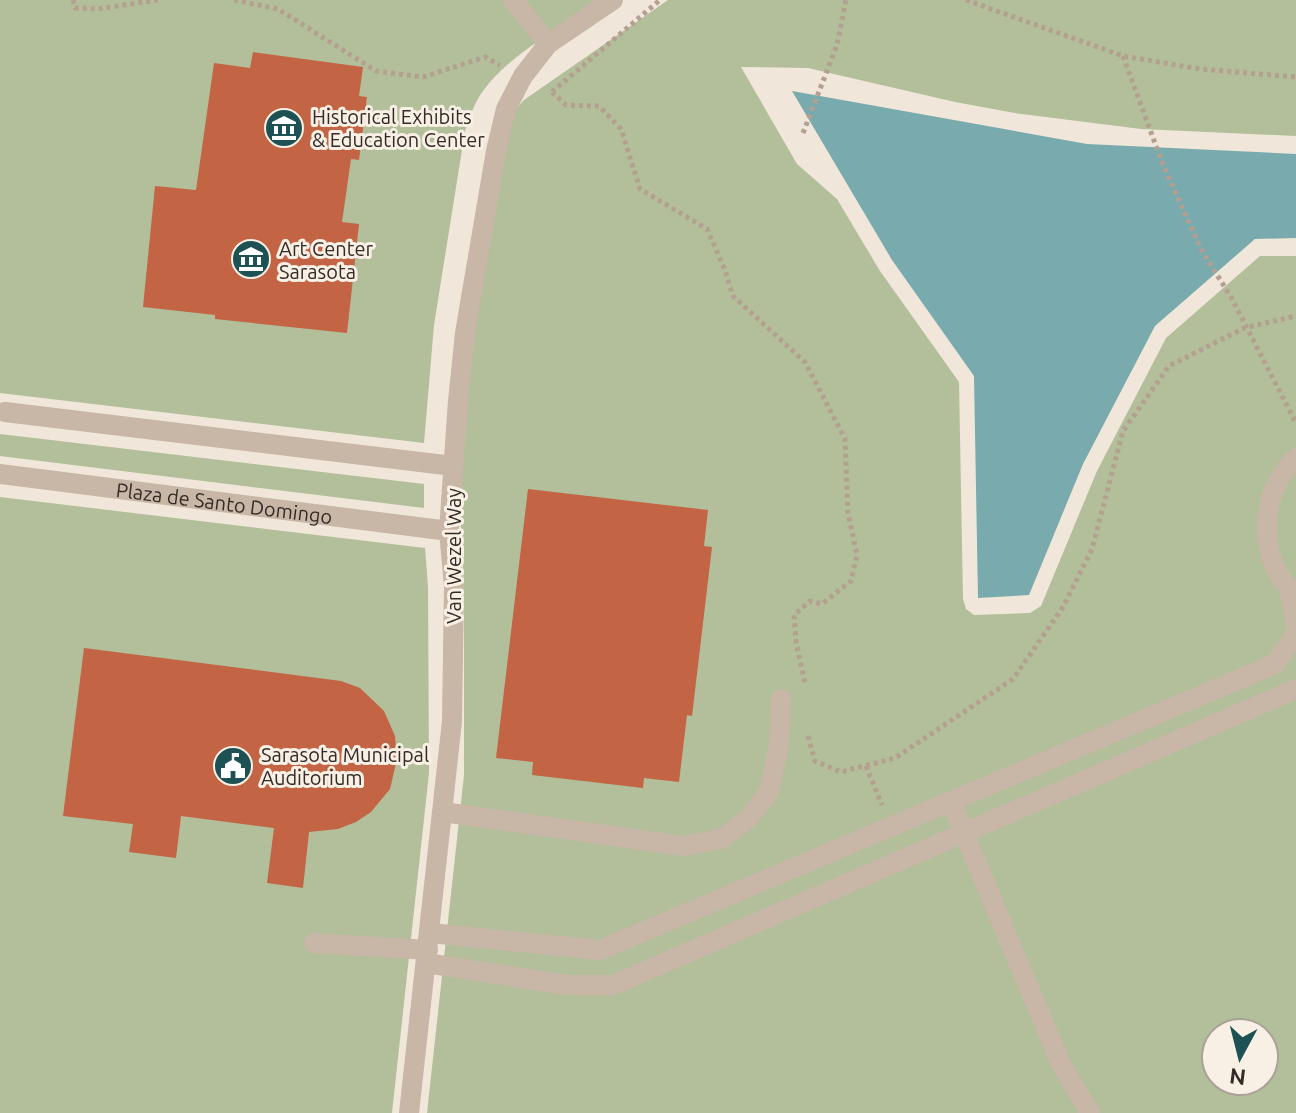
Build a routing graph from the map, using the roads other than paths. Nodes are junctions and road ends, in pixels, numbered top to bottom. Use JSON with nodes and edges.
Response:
{"nodes":[{"id":1,"x":513,"y":0,"type":"edge"},
{"id":2,"x":613,"y":0,"type":"edge"},
{"id":3,"x":548,"y":44,"type":"junction"},
{"id":4,"x":5,"y":412,"type":"dead end"},
{"id":5,"x":1296,"y":458,"type":"edge"},
{"id":6,"x":453,"y":466,"type":"junction"},
{"id":7,"x":0,"y":474,"type":"edge"},
{"id":8,"x":449,"y":531,"type":"junction"},
{"id":9,"x":1292,"y":591,"type":"edge"},
{"id":10,"x":1296,"y":624,"type":"edge"},
{"id":11,"x":1296,"y":634,"type":"edge"},
{"id":12,"x":1296,"y":689,"type":"edge"},
{"id":13,"x":781,"y":699,"type":"dead end"},
{"id":14,"x":951,"y":802,"type":"junction"},
{"id":15,"x":443,"y":812,"type":"junction"},
{"id":16,"x":966,"y":833,"type":"junction"},
{"id":17,"x":314,"y":943,"type":"dead end"},
{"id":18,"x":428,"y":949,"type":"junction"},
{"id":19,"x":409,"y":1113,"type":"edge"},
{"id":20,"x":1090,"y":1113,"type":"edge"}],
"edges":[{"from":1,"to":3,"type":"street"},
{"from":2,"to":3,"type":"street","name":"Van Wezel Way"},
{"from":3,"to":6,"type":"street","name":"Van Wezel Way"},
{"from":4,"to":6,"type":"street"},
{"from":5,"to":9,"type":"street"},
{"from":6,"to":8,"type":"street","name":"Van Wezel Way"},
{"from":7,"to":8,"type":"street","name":"Plaza de Santo Domingo"},
{"from":8,"to":15,"type":"street","name":"Van Wezel Way"},
{"from":9,"to":10,"type":"street"},
{"from":11,"to":14,"type":"street"},
{"from":12,"to":16,"type":"street"},
{"from":13,"to":15,"type":"street"},
{"from":14,"to":16,"type":"street"},
{"from":14,"to":18,"type":"street"},
{"from":15,"to":18,"type":"street","name":"Van Wezel Way"},
{"from":16,"to":18,"type":"street"},
{"from":16,"to":20,"type":"street"},
{"from":17,"to":18,"type":"street"},
{"from":18,"to":19,"type":"street","name":"Van Wezel Way"}]}
